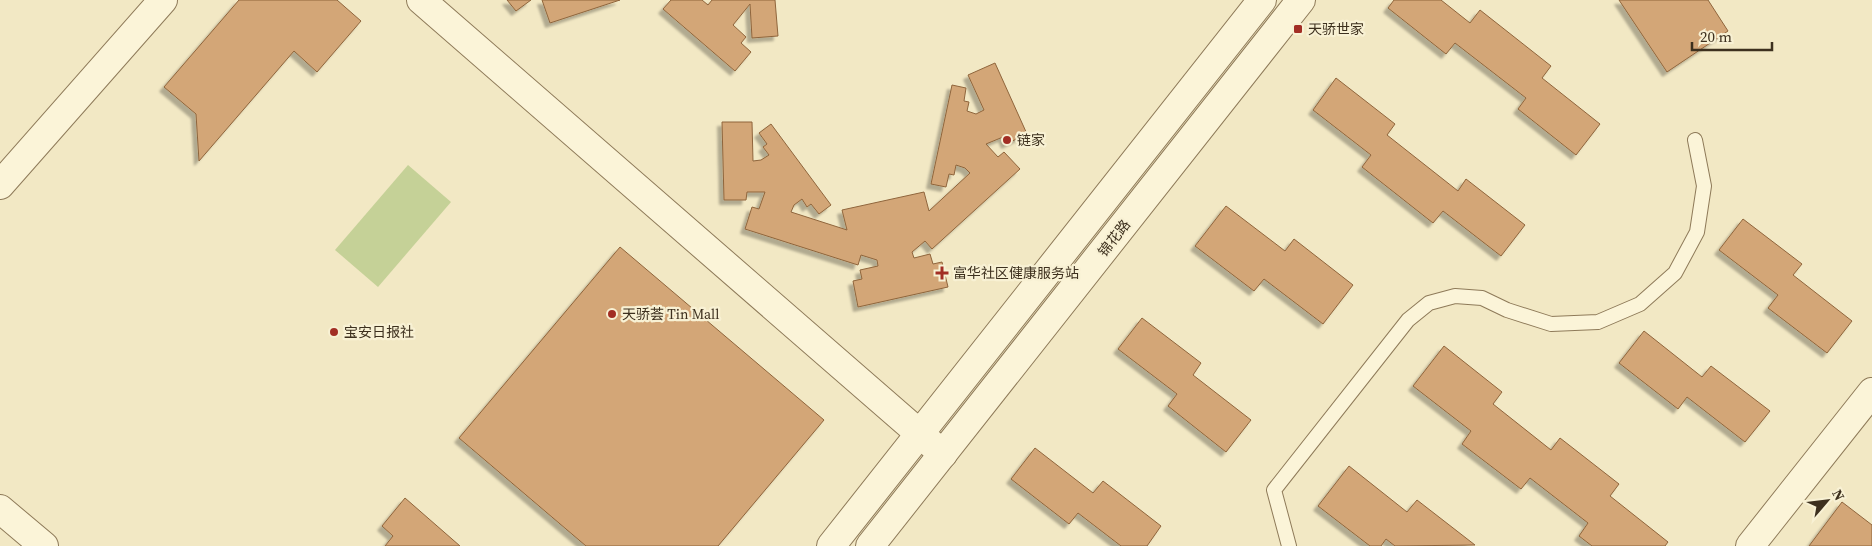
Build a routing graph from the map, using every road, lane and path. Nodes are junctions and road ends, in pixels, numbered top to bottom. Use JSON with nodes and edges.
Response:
{"nodes":[{"id":1,"x":163,"y":0,"type":"edge"},
{"id":2,"x":421,"y":0,"type":"edge"},
{"id":3,"x":1262,"y":0,"type":"edge"},
{"id":4,"x":1301,"y":0,"type":"edge"},
{"id":5,"x":1695,"y":140,"type":"dead end"},
{"id":6,"x":0,"y":185,"type":"edge"},
{"id":7,"x":1872,"y":392,"type":"edge"},
{"id":8,"x":919,"y":434,"type":"junction"},
{"id":9,"x":943,"y":454,"type":"junction"},
{"id":10,"x":0,"y":509,"type":"edge"},
{"id":11,"x":44,"y":546,"type":"edge"},
{"id":12,"x":831,"y":546,"type":"edge"},
{"id":13,"x":870,"y":546,"type":"edge"},
{"id":14,"x":1289,"y":546,"type":"edge"},
{"id":15,"x":1750,"y":546,"type":"edge"}],
"edges":[{"from":1,"to":6,"type":"street"},
{"from":2,"to":8,"type":"street"},
{"from":3,"to":8,"type":"street"},
{"from":4,"to":9,"type":"street","name":"锦花路"},
{"from":5,"to":14,"type":"lane"},
{"from":7,"to":15,"type":"street"},
{"from":8,"to":9,"type":"street"},
{"from":8,"to":12,"type":"street"},
{"from":9,"to":13,"type":"street","name":"锦花路"},
{"from":10,"to":11,"type":"street"}]}
